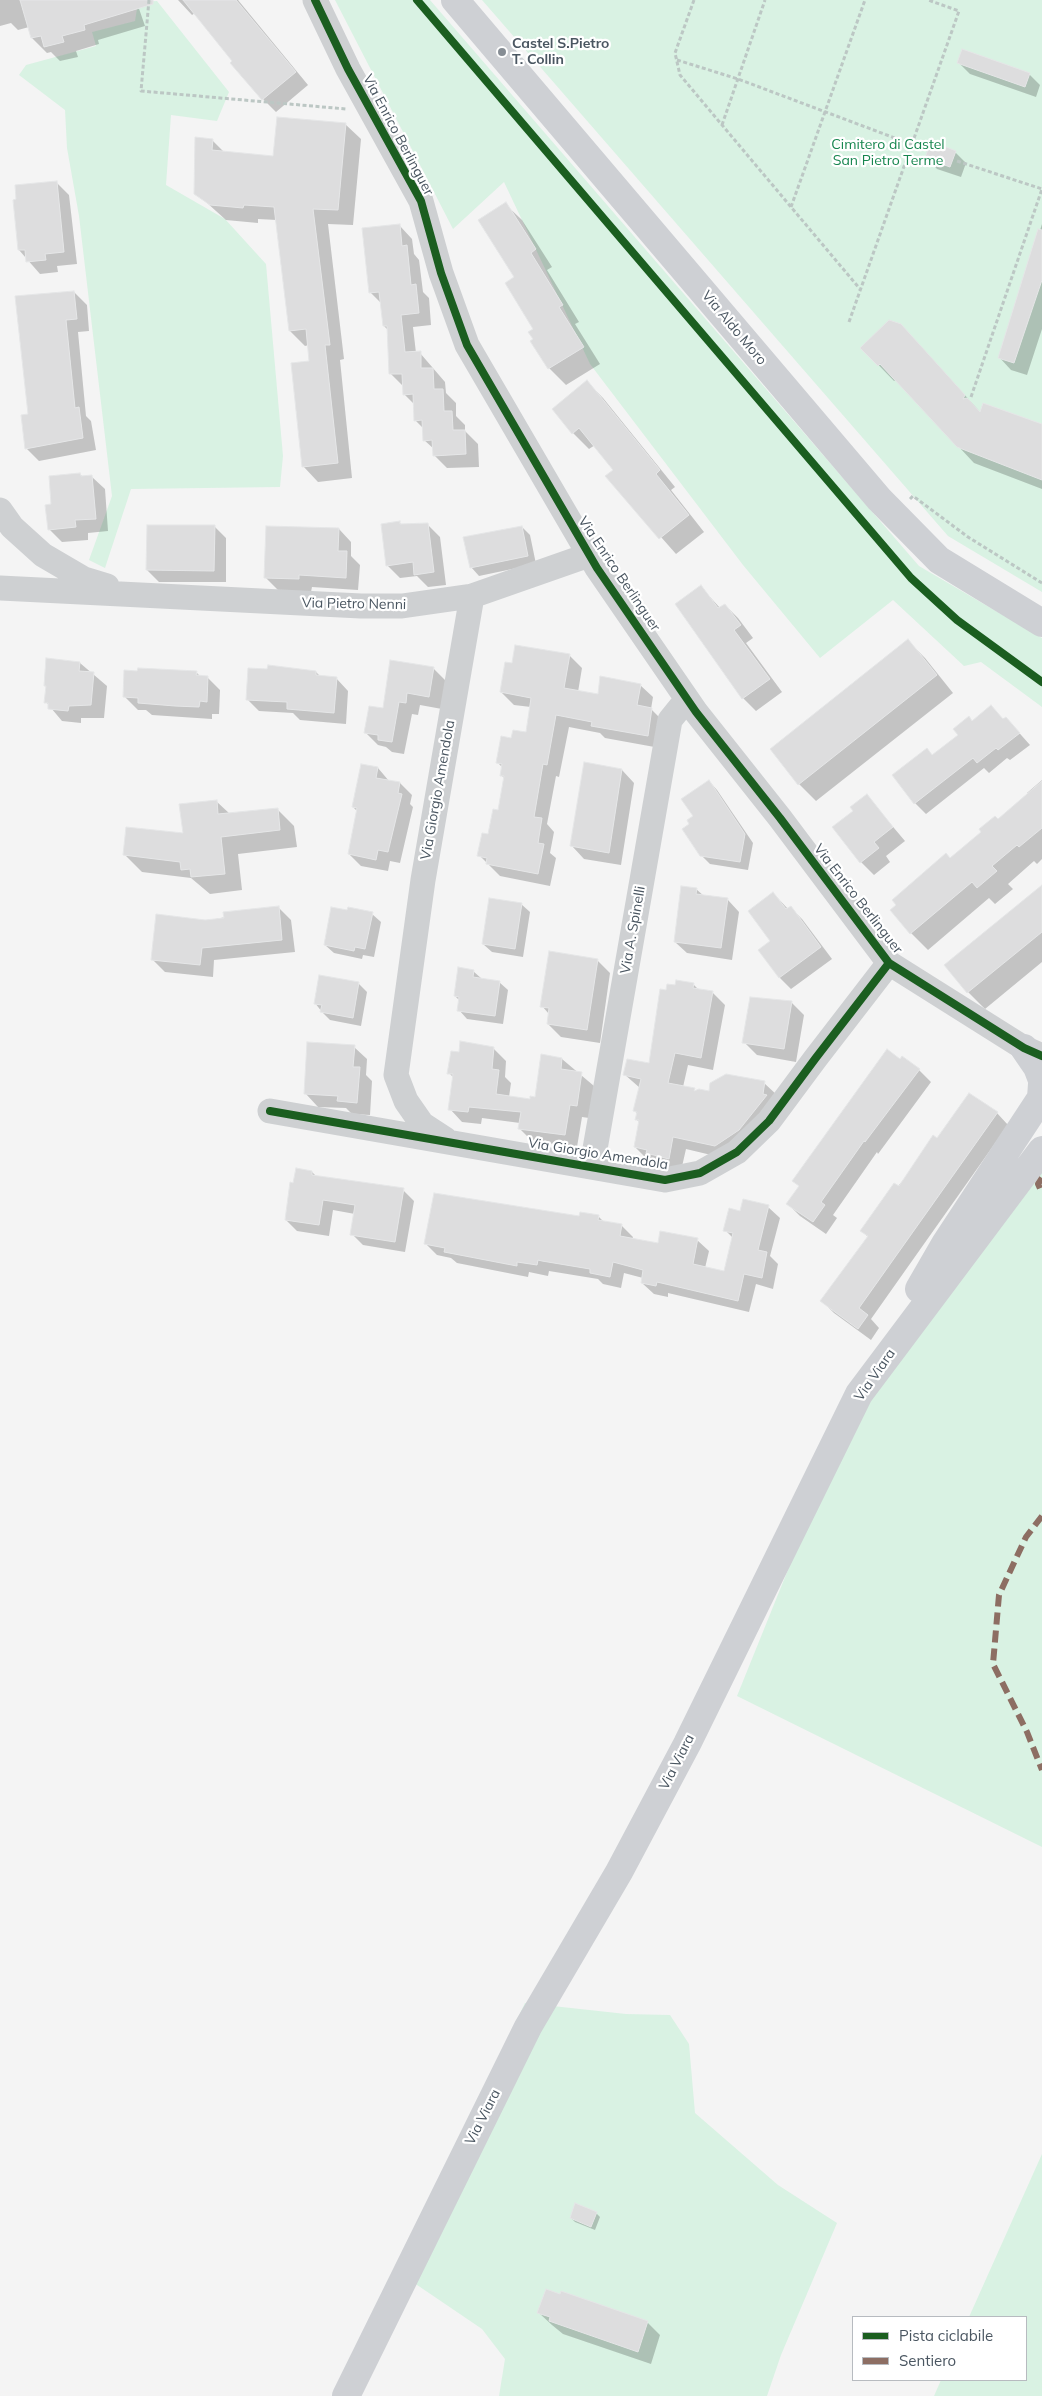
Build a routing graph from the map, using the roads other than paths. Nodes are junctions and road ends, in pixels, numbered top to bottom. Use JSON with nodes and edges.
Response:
{"nodes":[{"id":1,"x":315,"y":0,"type":"edge"},
{"id":2,"x":455,"y":0,"type":"edge"},
{"id":3,"x":0,"y":510,"type":"edge"},
{"id":4,"x":589,"y":555,"type":"junction"},
{"id":5,"x":0,"y":588,"type":"edge"},
{"id":6,"x":141,"y":595,"type":"junction"},
{"id":7,"x":472,"y":596,"type":"junction"},
{"id":8,"x":1042,"y":623,"type":"edge"},
{"id":9,"x":687,"y":699,"type":"junction"},
{"id":10,"x":889,"y":963,"type":"junction"},
{"id":11,"x":1033,"y":1052,"type":"edge"},
{"id":12,"x":1042,"y":1080,"type":"edge"},
{"id":13,"x":1042,"y":1084,"type":"edge"},
{"id":14,"x":270,"y":1111,"type":"dead end"},
{"id":15,"x":449,"y":1142,"type":"junction"},
{"id":16,"x":1042,"y":1150,"type":"edge"},
{"id":17,"x":592,"y":1166,"type":"junction"},
{"id":18,"x":909,"y":1326,"type":"junction"},
{"id":19,"x":346,"y":2396,"type":"edge"}],
"edges":[{"from":1,"to":4,"type":"street","name":"Via Enrico Berlinguer"},
{"from":2,"to":8,"type":"main road","name":"Via Aldo Moro"},
{"from":3,"to":6,"type":"street","name":"Via Pietro Nenni"},
{"from":4,"to":7,"type":"street","name":"Via Pietro Nenni"},
{"from":4,"to":9,"type":"street","name":"Via Enrico Berlinguer"},
{"from":5,"to":6,"type":"street","name":"Via Pietro Nenni"},
{"from":6,"to":7,"type":"street","name":"Via Pietro Nenni"},
{"from":7,"to":15,"type":"street","name":"Via Giorgio Amendola"},
{"from":9,"to":10,"type":"street","name":"Via Enrico Berlinguer"},
{"from":9,"to":17,"type":"street","name":"Via A. Spinelli"},
{"from":10,"to":11,"type":"street","name":"Via Enrico Berlinguer"},
{"from":10,"to":17,"type":"street","name":"Via Giorgio Amendola"},
{"from":11,"to":12,"type":"main road"},
{"from":13,"to":18,"type":"main road"},
{"from":14,"to":15,"type":"street","name":"Via Giorgio Amendola"},
{"from":15,"to":17,"type":"street","name":"Via Giorgio Amendola"},
{"from":16,"to":18,"type":"main road","name":"Via Viara"},
{"from":18,"to":19,"type":"main road","name":"Via Viara"}]}
